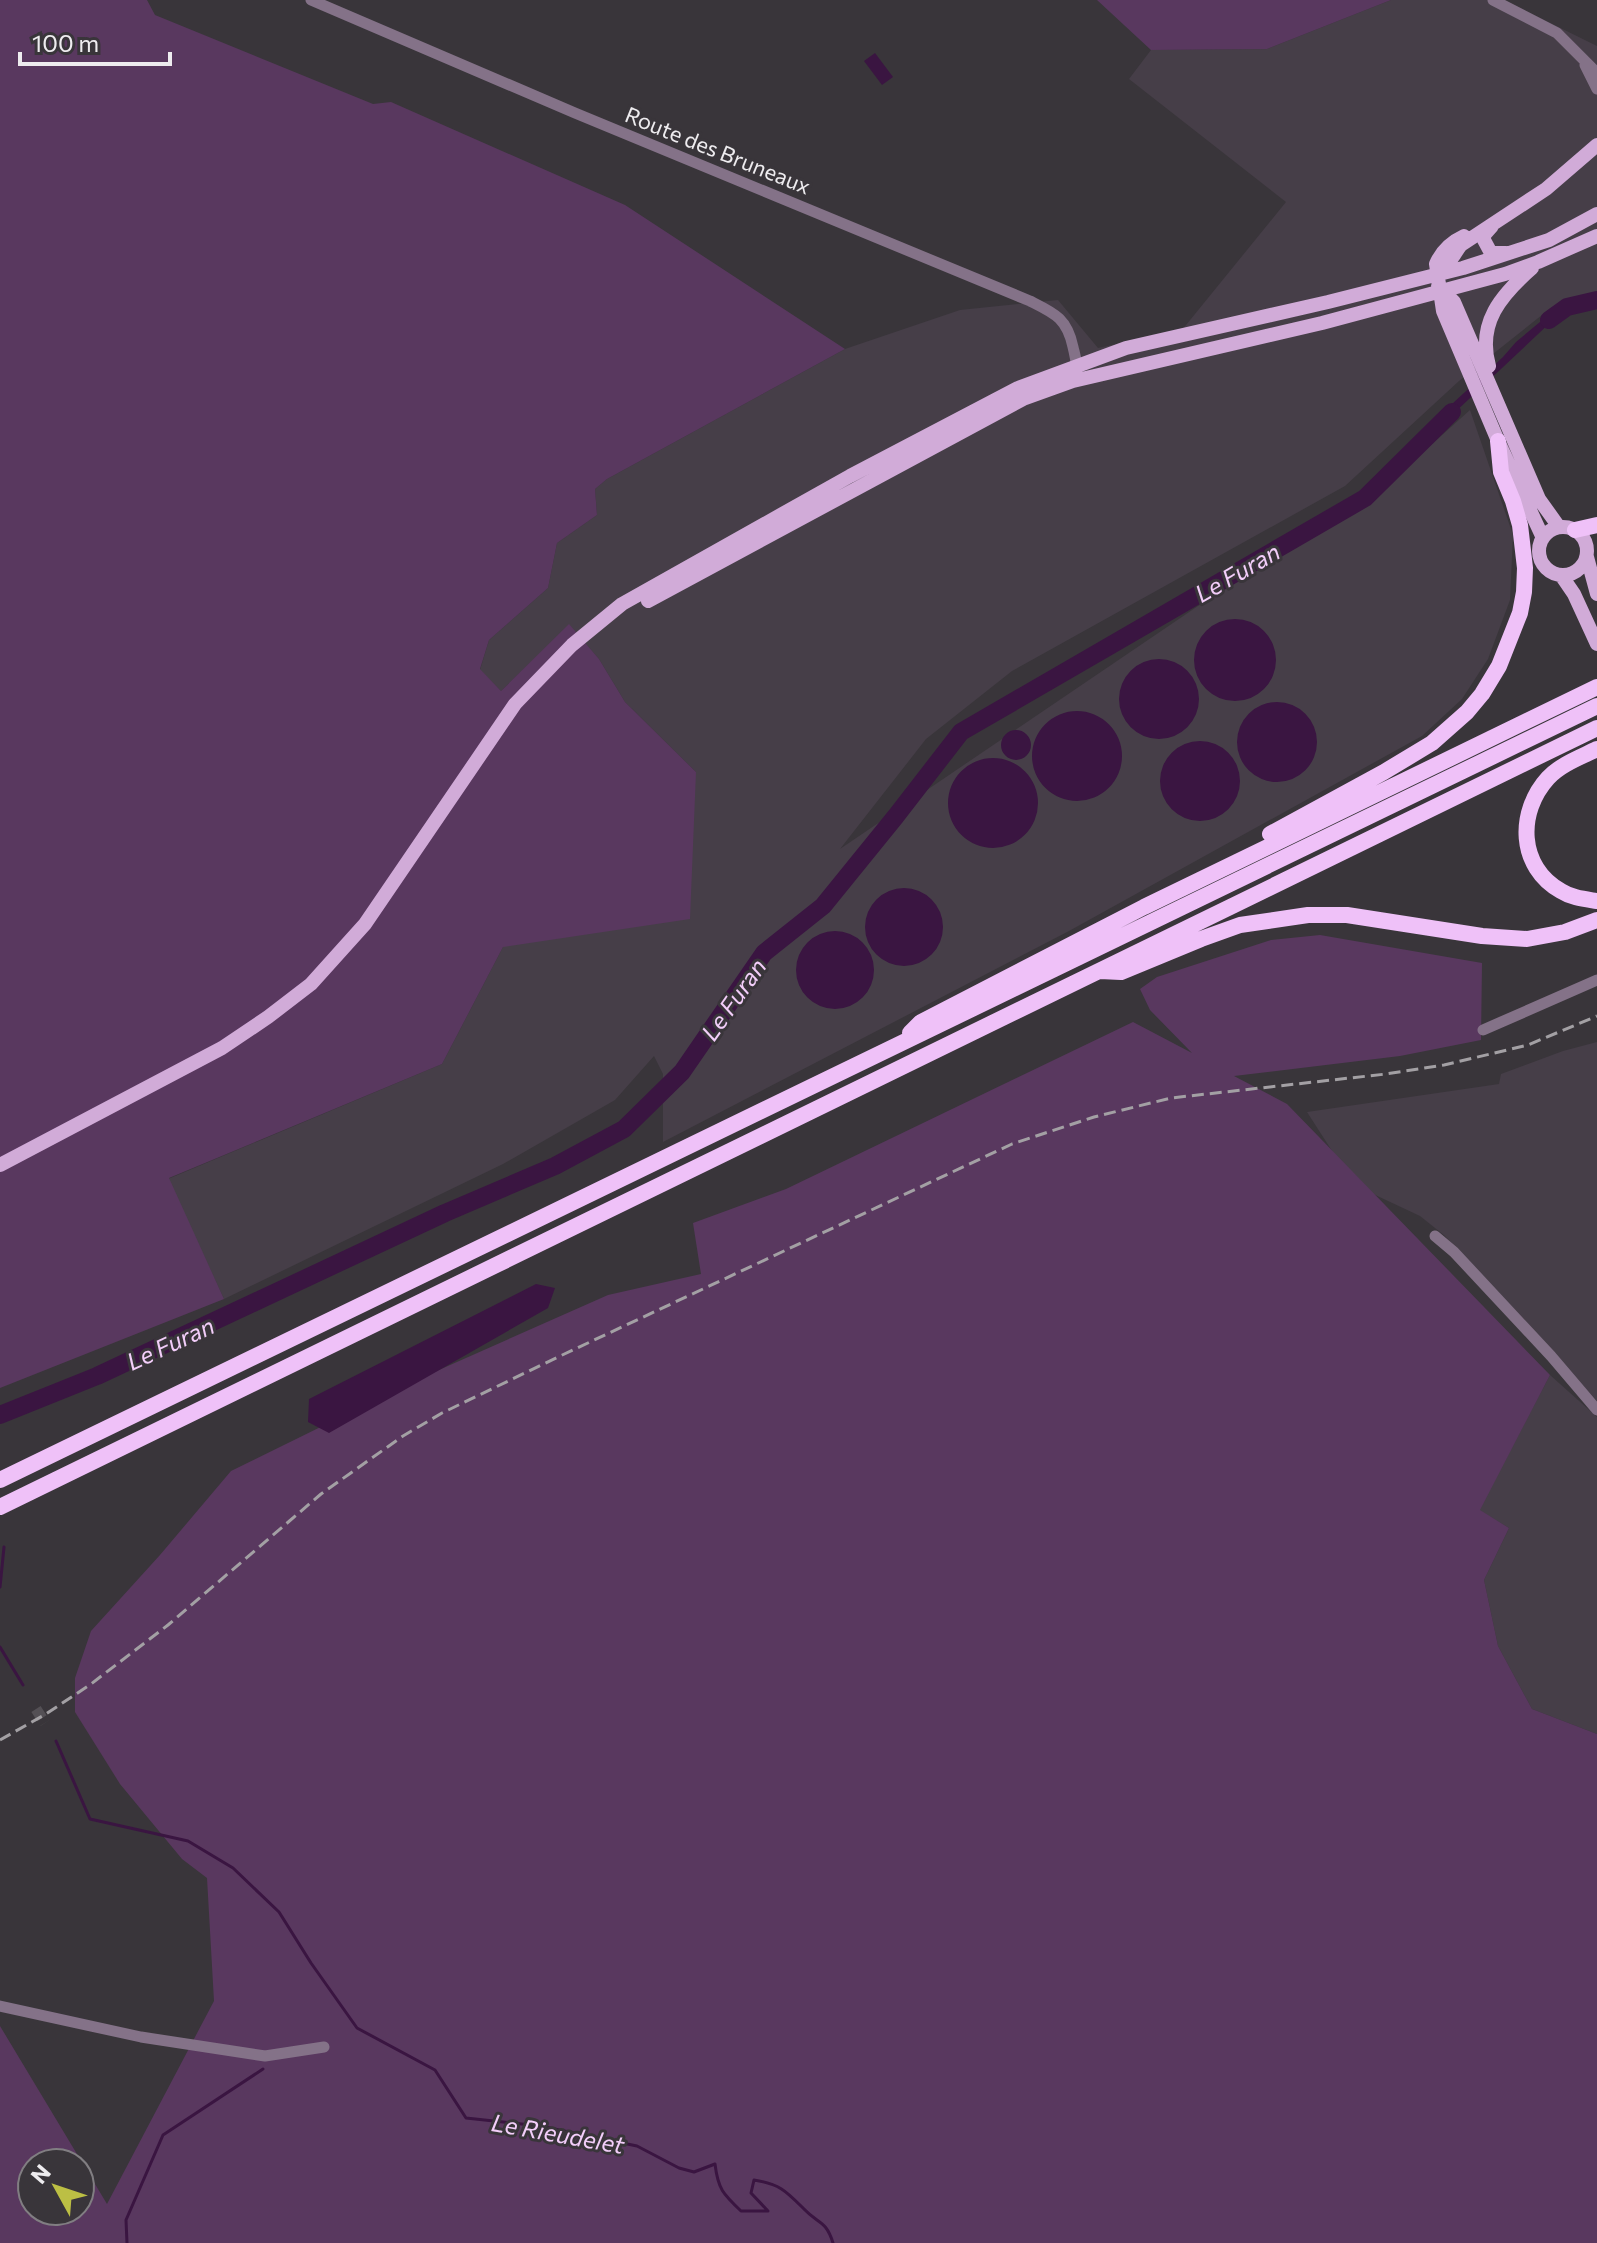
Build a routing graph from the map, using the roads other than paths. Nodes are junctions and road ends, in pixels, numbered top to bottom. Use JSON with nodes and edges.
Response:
{"nodes":[{"id":1,"x":311,"y":0,"type":"edge"},
{"id":2,"x":1493,"y":0,"type":"edge"},
{"id":3,"x":1583,"y":61,"type":"junction"},
{"id":4,"x":1597,"y":73,"type":"edge"},
{"id":5,"x":1597,"y":89,"type":"edge"},
{"id":6,"x":1597,"y":145,"type":"edge"},
{"id":7,"x":1597,"y":214,"type":"edge"},
{"id":8,"x":1497,"y":219,"type":"junction"},
{"id":9,"x":1597,"y":236,"type":"edge"},
{"id":10,"x":1514,"y":253,"type":"junction"},
{"id":11,"x":1538,"y":262,"type":"junction"},
{"id":12,"x":1444,"y":282,"type":"junction"},
{"id":13,"x":1390,"y":305,"type":"junction"},
{"id":14,"x":1159,"y":341,"type":"junction"},
{"id":15,"x":1165,"y":359,"type":"junction"},
{"id":16,"x":1077,"y":366,"type":"junction"},
{"id":17,"x":1073,"y":381,"type":"junction"},
{"id":18,"x":1490,"y":386,"type":"junction"},
{"id":19,"x":1498,"y":441,"type":"junction"},
{"id":20,"x":1597,"y":525,"type":"edge"},
{"id":21,"x":1567,"y":528,"type":"junction"},
{"id":22,"x":1543,"y":538,"type":"junction"},
{"id":23,"x":1587,"y":557,"type":"junction"},
{"id":24,"x":1561,"y":575,"type":"junction"},
{"id":25,"x":1597,"y":594,"type":"edge"},
{"id":26,"x":594,"y":628,"type":"junction"},
{"id":27,"x":1597,"y":644,"type":"edge"},
{"id":28,"x":1597,"y":687,"type":"edge"},
{"id":29,"x":1597,"y":706,"type":"edge"},
{"id":30,"x":1597,"y":728,"type":"edge"},
{"id":31,"x":1597,"y":749,"type":"edge"},
{"id":32,"x":1597,"y":901,"type":"edge"},
{"id":33,"x":1144,"y":907,"type":"junction"},
{"id":34,"x":1597,"y":920,"type":"edge"},
{"id":35,"x":1098,"y":971,"type":"junction"},
{"id":36,"x":1597,"y":980,"type":"edge"},
{"id":37,"x":1483,"y":1030,"type":"dead end"},
{"id":38,"x":898,"y":1046,"type":"junction"},
{"id":39,"x":0,"y":1165,"type":"edge"},
{"id":40,"x":1435,"y":1236,"type":"dead end"},
{"id":41,"x":1597,"y":1410,"type":"edge"},
{"id":42,"x":0,"y":1480,"type":"edge"},
{"id":43,"x":0,"y":1507,"type":"edge"},
{"id":44,"x":0,"y":2006,"type":"edge"},
{"id":45,"x":324,"y":2047,"type":"dead end"}],
"edges":[{"from":1,"to":16,"type":"street","name":"Route des Bruneaux"},
{"from":2,"to":3,"type":"street"},
{"from":3,"to":4,"type":"street"},
{"from":3,"to":5,"type":"street"},
{"from":6,"to":8,"type":"main road"},
{"from":7,"to":10,"type":"main road"},
{"from":8,"to":10,"type":"main road"},
{"from":8,"to":12,"type":"main road"},
{"from":9,"to":11,"type":"main road"},
{"from":10,"to":12,"type":"main road"},
{"from":11,"to":12,"type":"main road"},
{"from":11,"to":18,"type":"main road"},
{"from":12,"to":13,"type":"main road"},
{"from":12,"to":13,"type":"main road"},
{"from":12,"to":14,"type":"main road"},
{"from":12,"to":18,"type":"main road"},
{"from":12,"to":19,"type":"main road"},
{"from":13,"to":15,"type":"main road"},
{"from":14,"to":15,"type":"main road"},
{"from":14,"to":16,"type":"main road"},
{"from":15,"to":17,"type":"main road"},
{"from":16,"to":17,"type":"street"},
{"from":16,"to":26,"type":"main road"},
{"from":17,"to":26,"type":"main road"},
{"from":18,"to":21,"type":"main road"},
{"from":19,"to":22,"type":"main road"},
{"from":19,"to":33,"type":"highway"},
{"from":20,"to":21,"type":"highway"},
{"from":21,"to":22,"type":"main road"},
{"from":21,"to":23,"type":"main road"},
{"from":22,"to":24,"type":"main road"},
{"from":23,"to":24,"type":"main road"},
{"from":23,"to":25,"type":"main road"},
{"from":24,"to":27,"type":"main road"},
{"from":26,"to":39,"type":"main road"},
{"from":28,"to":33,"type":"highway"},
{"from":29,"to":38,"type":"highway"},
{"from":30,"to":35,"type":"highway"},
{"from":31,"to":32,"type":"highway"},
{"from":33,"to":38,"type":"highway"},
{"from":34,"to":35,"type":"highway"},
{"from":35,"to":43,"type":"highway"},
{"from":36,"to":37,"type":"street"},
{"from":38,"to":42,"type":"highway"},
{"from":40,"to":41,"type":"street"},
{"from":44,"to":45,"type":"street"}]}
